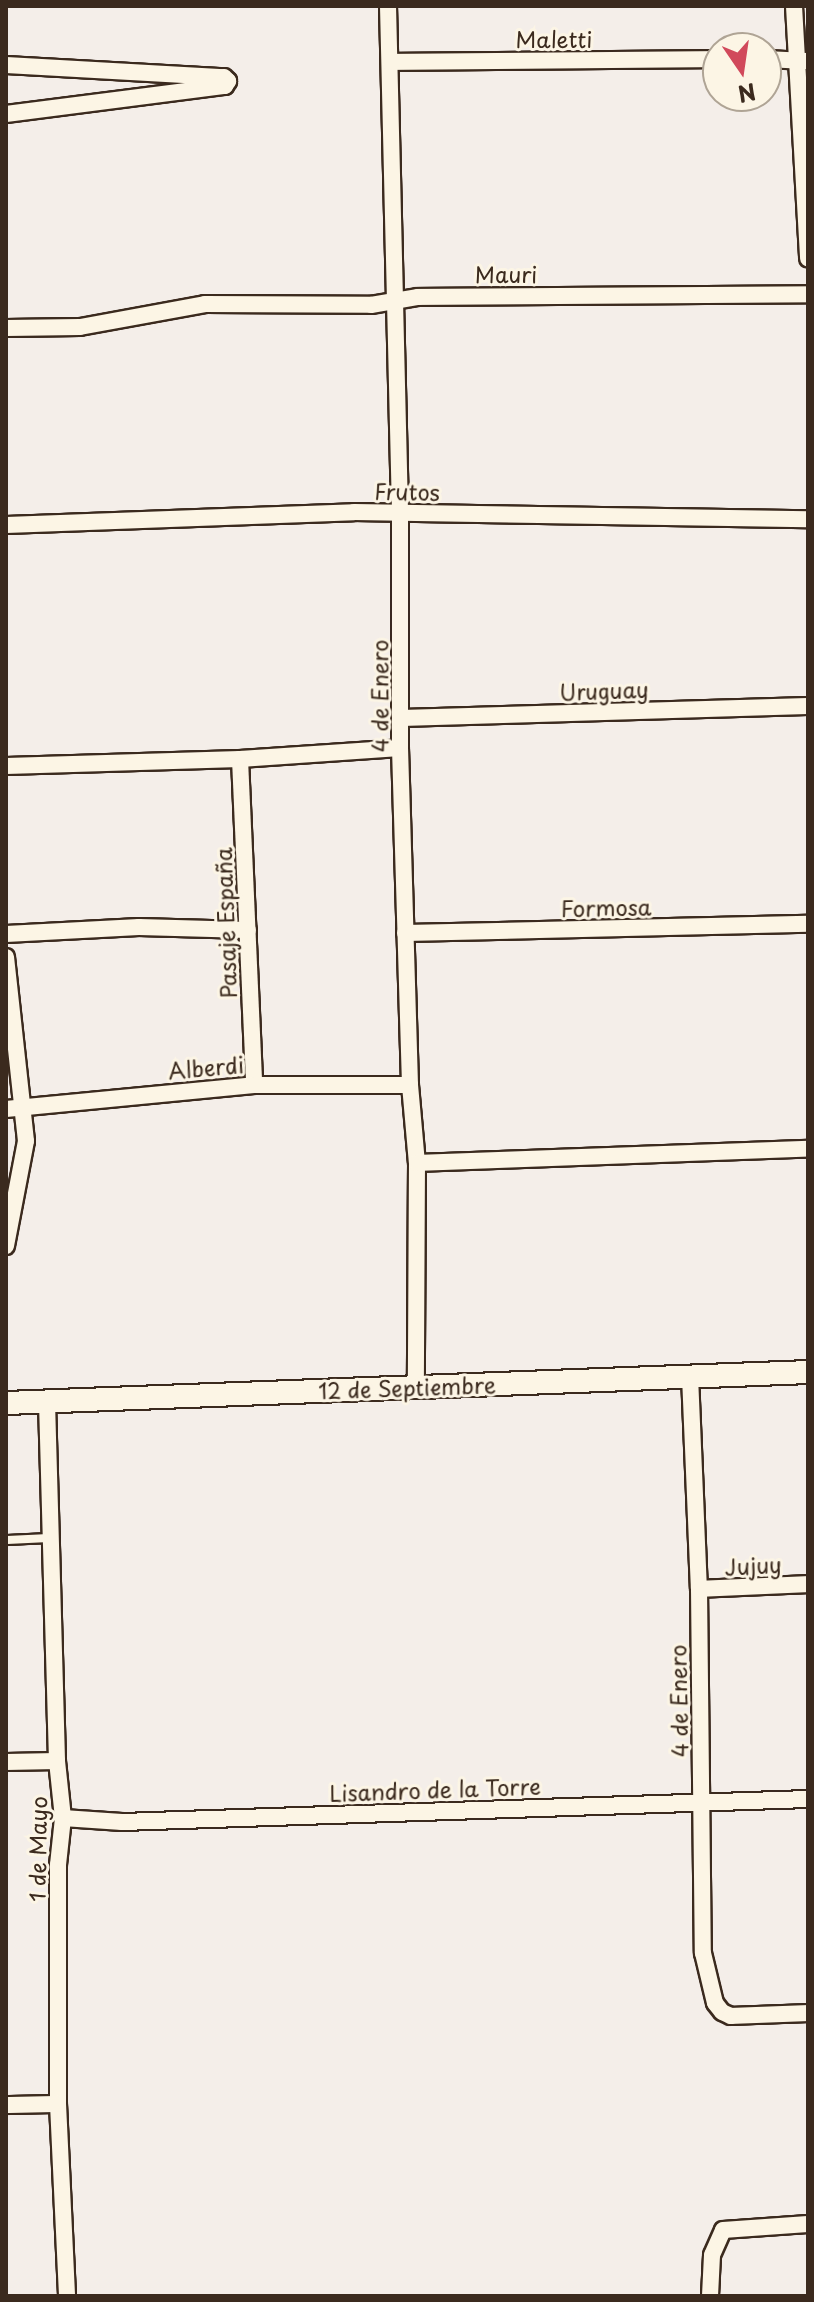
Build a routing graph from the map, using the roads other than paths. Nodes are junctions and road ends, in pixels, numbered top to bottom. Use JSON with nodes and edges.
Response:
{"nodes":[{"id":1,"x":388,"y":6,"type":"edge"},
{"id":2,"x":794,"y":6,"type":"edge"},
{"id":3,"x":702,"y":59,"type":"edge"},
{"id":4,"x":782,"y":60,"type":"edge"},
{"id":5,"x":802,"y":61,"type":"edge"},
{"id":6,"x":390,"y":62,"type":"junction"},
{"id":7,"x":6,"y":65,"type":"edge"},
{"id":8,"x":6,"y":114,"type":"edge"},
{"id":9,"x":808,"y":259,"type":"edge"},
{"id":10,"x":808,"y":294,"type":"edge"},
{"id":11,"x":393,"y":302,"type":"junction"},
{"id":12,"x":6,"y":328,"type":"edge"},
{"id":13,"x":400,"y":512,"type":"junction"},
{"id":14,"x":808,"y":519,"type":"edge"},
{"id":15,"x":6,"y":525,"type":"edge"},
{"id":16,"x":808,"y":706,"type":"edge"},
{"id":17,"x":401,"y":718,"type":"junction"},
{"id":18,"x":400,"y":748,"type":"junction"},
{"id":19,"x":240,"y":759,"type":"junction"},
{"id":20,"x":6,"y":766,"type":"edge"},
{"id":21,"x":808,"y":924,"type":"edge"},
{"id":22,"x":248,"y":930,"type":"junction"},
{"id":23,"x":405,"y":933,"type":"junction"},
{"id":24,"x":6,"y":934,"type":"edge"},
{"id":25,"x":6,"y":957,"type":"edge"},
{"id":26,"x":254,"y":1085,"type":"junction"},
{"id":27,"x":410,"y":1085,"type":"junction"},
{"id":28,"x":23,"y":1107,"type":"junction"},
{"id":29,"x":6,"y":1109,"type":"edge"},
{"id":30,"x":808,"y":1149,"type":"edge"},
{"id":31,"x":417,"y":1163,"type":"junction"},
{"id":32,"x":6,"y":1246,"type":"edge"},
{"id":33,"x":808,"y":1372,"type":"edge"},
{"id":34,"x":690,"y":1376,"type":"junction"},
{"id":35,"x":416,"y":1386,"type":"junction"},
{"id":36,"x":47,"y":1402,"type":"junction"},
{"id":37,"x":6,"y":1403,"type":"edge"},
{"id":38,"x":51,"y":1538,"type":"junction"},
{"id":39,"x":6,"y":1540,"type":"edge"},
{"id":40,"x":808,"y":1584,"type":"edge"},
{"id":41,"x":699,"y":1589,"type":"junction"},
{"id":42,"x":57,"y":1761,"type":"junction"},
{"id":43,"x":6,"y":1762,"type":"edge"},
{"id":44,"x":808,"y":1799,"type":"edge"},
{"id":45,"x":701,"y":1802,"type":"junction"},
{"id":46,"x":63,"y":1818,"type":"junction"},
{"id":47,"x":808,"y":2013,"type":"edge"},
{"id":48,"x":58,"y":2104,"type":"junction"},
{"id":49,"x":6,"y":2105,"type":"edge"},
{"id":50,"x":808,"y":2224,"type":"edge"},
{"id":51,"x":67,"y":2296,"type":"edge"},
{"id":52,"x":710,"y":2296,"type":"edge"}],
"edges":[{"from":1,"to":6,"type":"street","name":"4 de Enero"},
{"from":2,"to":5,"type":"street"},
{"from":3,"to":6,"type":"street","name":"Maletti"},
{"from":4,"to":5,"type":"street"},
{"from":5,"to":9,"type":"street"},
{"from":6,"to":11,"type":"street","name":"4 de Enero"},
{"from":7,"to":8,"type":"street"},
{"from":10,"to":11,"type":"street","name":"Mauri"},
{"from":11,"to":12,"type":"street","name":"Mauri"},
{"from":11,"to":13,"type":"street","name":"4 de Enero"},
{"from":13,"to":14,"type":"street","name":"Frutos"},
{"from":13,"to":15,"type":"street","name":"Frutos"},
{"from":13,"to":17,"type":"street","name":"4 de Enero"},
{"from":16,"to":17,"type":"street","name":"Uruguay"},
{"from":17,"to":18,"type":"street","name":"4 de Enero"},
{"from":18,"to":19,"type":"street"},
{"from":18,"to":23,"type":"street","name":"4 de Enero"},
{"from":19,"to":20,"type":"street"},
{"from":19,"to":22,"type":"street","name":"Pasaje España"},
{"from":21,"to":23,"type":"street","name":"Formosa"},
{"from":22,"to":24,"type":"street"},
{"from":22,"to":26,"type":"street","name":"Pasaje España"},
{"from":23,"to":27,"type":"street","name":"4 de Enero"},
{"from":25,"to":28,"type":"street"},
{"from":26,"to":27,"type":"street","name":"Alberdi"},
{"from":26,"to":28,"type":"street","name":"Alberdi"},
{"from":27,"to":31,"type":"street","name":"4 de Enero"},
{"from":28,"to":29,"type":"street","name":"Alberdi"},
{"from":28,"to":32,"type":"street"},
{"from":30,"to":31,"type":"street"},
{"from":31,"to":35,"type":"street","name":"4 de Enero"},
{"from":33,"to":34,"type":"street","name":"12 de Septiembre"},
{"from":34,"to":35,"type":"street","name":"12 de Septiembre"},
{"from":34,"to":41,"type":"street","name":"4 de Enero"},
{"from":35,"to":36,"type":"street","name":"12 de Septiembre"},
{"from":36,"to":37,"type":"street","name":"12 de Septiembre"},
{"from":36,"to":38,"type":"street","name":"1 de Mayo"},
{"from":38,"to":39,"type":"lane"},
{"from":38,"to":42,"type":"street","name":"1 de Mayo"},
{"from":40,"to":41,"type":"street","name":"Jujuy"},
{"from":41,"to":45,"type":"street","name":"4 de Enero"},
{"from":42,"to":43,"type":"street"},
{"from":42,"to":46,"type":"street","name":"1 de Mayo"},
{"from":44,"to":45,"type":"street","name":"Lisandro de la Torre"},
{"from":45,"to":46,"type":"street","name":"Lisandro de la Torre"},
{"from":45,"to":47,"type":"street","name":"4 de Enero"},
{"from":46,"to":48,"type":"street","name":"1 de Mayo"},
{"from":48,"to":49,"type":"street"},
{"from":48,"to":51,"type":"street","name":"1 de Mayo"},
{"from":50,"to":52,"type":"street"}]}
